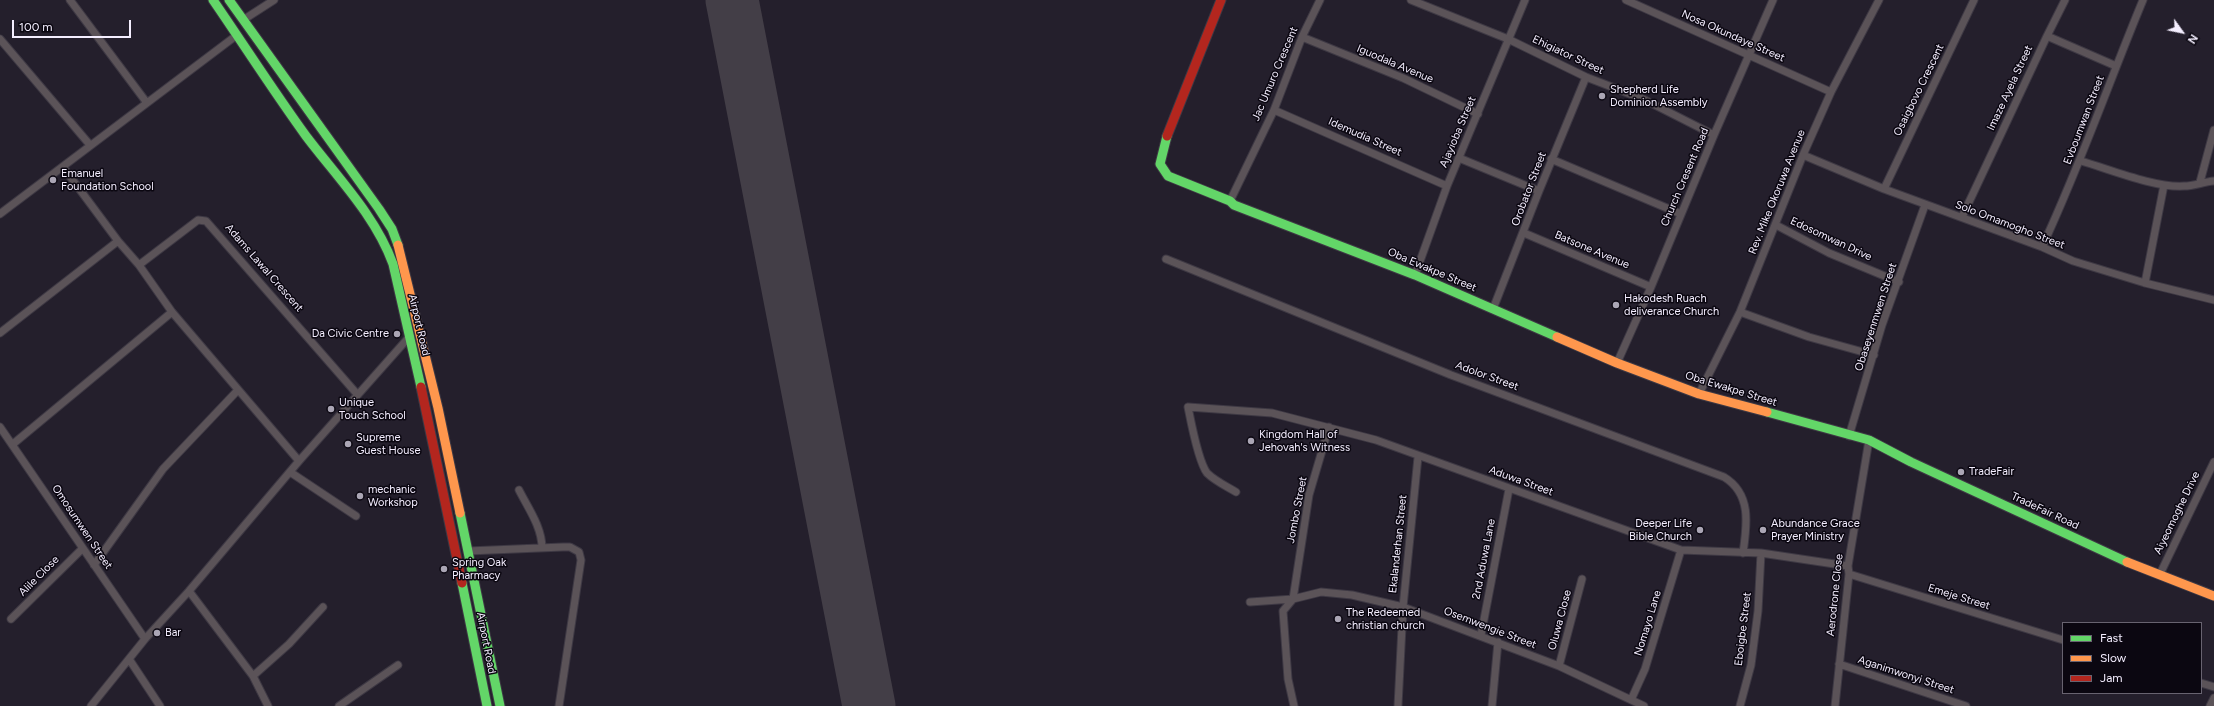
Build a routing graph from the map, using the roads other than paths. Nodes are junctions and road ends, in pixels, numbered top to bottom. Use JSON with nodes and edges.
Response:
{"nodes":[{"id":1,"x":70,"y":0,"type":"edge"},
{"id":2,"x":213,"y":0,"type":"edge"},
{"id":3,"x":229,"y":0,"type":"edge"},
{"id":4,"x":274,"y":0,"type":"edge"},
{"id":5,"x":1221,"y":0,"type":"edge"},
{"id":6,"x":1320,"y":0,"type":"edge"},
{"id":7,"x":1411,"y":0,"type":"edge"},
{"id":8,"x":1525,"y":0,"type":"edge"},
{"id":9,"x":1626,"y":0,"type":"edge"},
{"id":10,"x":1773,"y":0,"type":"edge"},
{"id":11,"x":1878,"y":0,"type":"edge"},
{"id":12,"x":1974,"y":0,"type":"edge"},
{"id":13,"x":2065,"y":0,"type":"edge"},
{"id":14,"x":2143,"y":0,"type":"edge"},
{"id":15,"x":243,"y":20,"type":"junction"},
{"id":16,"x":237,"y":35,"type":"junction"},
{"id":17,"x":2047,"y":36,"type":"junction"},
{"id":18,"x":1302,"y":37,"type":"junction"},
{"id":19,"x":0,"y":39,"type":"edge"},
{"id":20,"x":1508,"y":39,"type":"junction"},
{"id":21,"x":1751,"y":55,"type":"junction"},
{"id":22,"x":2116,"y":66,"type":"junction"},
{"id":23,"x":1586,"y":77,"type":"junction"},
{"id":24,"x":1831,"y":92,"type":"junction"},
{"id":25,"x":147,"y":103,"type":"junction"},
{"id":26,"x":1274,"y":110,"type":"junction"},
{"id":27,"x":1478,"y":114,"type":"junction"},
{"id":28,"x":2214,"y":130,"type":"edge"},
{"id":29,"x":1714,"y":135,"type":"junction"},
{"id":30,"x":90,"y":145,"type":"junction"},
{"id":31,"x":1803,"y":155,"type":"junction"},
{"id":32,"x":1460,"y":158,"type":"junction"},
{"id":33,"x":1552,"y":158,"type":"junction"},
{"id":34,"x":2081,"y":160,"type":"junction"},
{"id":35,"x":63,"y":167,"type":"junction"},
{"id":36,"x":2214,"y":181,"type":"edge"},
{"id":37,"x":2200,"y":182,"type":"junction"},
{"id":38,"x":2164,"y":185,"type":"junction"},
{"id":39,"x":1448,"y":186,"type":"junction"},
{"id":40,"x":1884,"y":190,"type":"junction"},
{"id":41,"x":1539,"y":191,"type":"junction"},
{"id":42,"x":1230,"y":201,"type":"junction"},
{"id":43,"x":1925,"y":205,"type":"junction"},
{"id":44,"x":0,"y":214,"type":"edge"},
{"id":45,"x":1681,"y":214,"type":"junction"},
{"id":46,"x":1962,"y":217,"type":"junction"},
{"id":47,"x":1776,"y":225,"type":"junction"},
{"id":48,"x":1524,"y":233,"type":"junction"},
{"id":49,"x":118,"y":241,"type":"junction"},
{"id":50,"x":2042,"y":247,"type":"junction"},
{"id":51,"x":1166,"y":259,"type":"dead end"},
{"id":52,"x":139,"y":265,"type":"junction"},
{"id":53,"x":1415,"y":275,"type":"junction"},
{"id":54,"x":1899,"y":282,"type":"junction"},
{"id":55,"x":2145,"y":283,"type":"junction"},
{"id":56,"x":1651,"y":287,"type":"junction"},
{"id":57,"x":2214,"y":300,"type":"edge"},
{"id":58,"x":1493,"y":310,"type":"junction"},
{"id":59,"x":172,"y":312,"type":"junction"},
{"id":60,"x":1740,"y":312,"type":"junction"},
{"id":61,"x":0,"y":333,"type":"edge"},
{"id":62,"x":410,"y":336,"type":"junction"},
{"id":63,"x":1874,"y":355,"type":"junction"},
{"id":64,"x":1617,"y":363,"type":"junction"},
{"id":65,"x":238,"y":390,"type":"junction"},
{"id":66,"x":357,"y":394,"type":"junction"},
{"id":67,"x":1699,"y":394,"type":"junction"},
{"id":68,"x":0,"y":427,"type":"edge"},
{"id":69,"x":1329,"y":427,"type":"junction"},
{"id":70,"x":1849,"y":436,"type":"junction"},
{"id":71,"x":1869,"y":440,"type":"junction"},
{"id":72,"x":13,"y":444,"type":"junction"},
{"id":73,"x":1418,"y":457,"type":"junction"},
{"id":74,"x":299,"y":461,"type":"junction"},
{"id":75,"x":2214,"y":464,"type":"edge"},
{"id":76,"x":290,"y":472,"type":"junction"},
{"id":77,"x":1509,"y":488,"type":"junction"},
{"id":78,"x":519,"y":490,"type":"dead end"},
{"id":79,"x":1236,"y":492,"type":"dead end"},
{"id":80,"x":456,"y":493,"type":"junction"},
{"id":81,"x":444,"y":494,"type":"junction"},
{"id":82,"x":356,"y":516,"type":"dead end"},
{"id":83,"x":542,"y":548,"type":"junction"},
{"id":84,"x":82,"y":549,"type":"junction"},
{"id":85,"x":1681,"y":550,"type":"junction"},
{"id":86,"x":468,"y":551,"type":"junction"},
{"id":87,"x":1743,"y":553,"type":"junction"},
{"id":88,"x":1762,"y":553,"type":"junction"},
{"id":89,"x":94,"y":565,"type":"junction"},
{"id":90,"x":1848,"y":570,"type":"junction"},
{"id":91,"x":2160,"y":574,"type":"junction"},
{"id":92,"x":1582,"y":579,"type":"dead end"},
{"id":93,"x":189,"y":591,"type":"junction"},
{"id":94,"x":2214,"y":596,"type":"edge"},
{"id":95,"x":1293,"y":599,"type":"junction"},
{"id":96,"x":1250,"y":602,"type":"dead end"},
{"id":97,"x":323,"y":607,"type":"dead end"},
{"id":98,"x":1403,"y":607,"type":"junction"},
{"id":99,"x":12,"y":619,"type":"dead end"},
{"id":100,"x":1481,"y":635,"type":"junction"},
{"id":101,"x":145,"y":639,"type":"junction"},
{"id":102,"x":2062,"y":640,"type":"edge"},
{"id":103,"x":1498,"y":642,"type":"junction"},
{"id":104,"x":129,"y":659,"type":"junction"},
{"id":105,"x":1839,"y":664,"type":"junction"},
{"id":106,"x":398,"y":665,"type":"dead end"},
{"id":107,"x":1559,"y":666,"type":"junction"},
{"id":108,"x":253,"y":676,"type":"junction"},
{"id":109,"x":2202,"y":683,"type":"edge"},
{"id":110,"x":2214,"y":687,"type":"edge"},
{"id":111,"x":2214,"y":698,"type":"edge"},
{"id":112,"x":1631,"y":700,"type":"junction"},
{"id":113,"x":91,"y":706,"type":"edge"},
{"id":114,"x":160,"y":706,"type":"edge"},
{"id":115,"x":268,"y":706,"type":"edge"},
{"id":116,"x":339,"y":706,"type":"edge"},
{"id":117,"x":487,"y":706,"type":"edge"},
{"id":118,"x":500,"y":706,"type":"edge"},
{"id":119,"x":559,"y":706,"type":"edge"},
{"id":120,"x":1294,"y":706,"type":"edge"},
{"id":121,"x":1398,"y":706,"type":"edge"},
{"id":122,"x":1492,"y":706,"type":"edge"},
{"id":123,"x":1644,"y":706,"type":"edge"},
{"id":124,"x":1740,"y":706,"type":"edge"},
{"id":125,"x":1835,"y":706,"type":"edge"},
{"id":126,"x":1966,"y":706,"type":"edge"},
{"id":127,"x":2210,"y":706,"type":"edge"}],
"edges":[{"from":1,"to":25,"type":"street"},
{"from":2,"to":16,"type":"main road","name":"Airport Road"},
{"from":3,"to":15,"type":"main road","name":"Airport Road"},
{"from":4,"to":15,"type":"street"},
{"from":5,"to":42,"type":"main road","name":"Oba Ewakpe Street"},
{"from":6,"to":18,"type":"street","name":"Jac Umuro Crescent"},
{"from":7,"to":20,"type":"street","name":"Ehigiator Street"},
{"from":8,"to":20,"type":"street","name":"Ajayioba Street"},
{"from":9,"to":21,"type":"street","name":"Nosa Okundaye Street"},
{"from":10,"to":21,"type":"street","name":"Church Cresent Road"},
{"from":11,"to":24,"type":"street","name":"Rev. Mike Okoruwa Avenue"},
{"from":12,"to":40,"type":"street","name":"Osaigbovo Crescent"},
{"from":13,"to":17,"type":"street","name":"Imaze Ayela Street"},
{"from":14,"to":22,"type":"street","name":"Evboumwan Street"},
{"from":15,"to":80,"type":"main road","name":"Airport Road"},
{"from":16,"to":25,"type":"street"},
{"from":16,"to":62,"type":"main road","name":"Airport Road"},
{"from":17,"to":22,"type":"street"},
{"from":17,"to":46,"type":"street","name":"Imaze Ayela Street"},
{"from":18,"to":26,"type":"street","name":"Jac Umuro Crescent"},
{"from":18,"to":27,"type":"street","name":"Iguodala Avenue"},
{"from":19,"to":30,"type":"street"},
{"from":20,"to":23,"type":"street","name":"Ehigiator Street"},
{"from":20,"to":27,"type":"street","name":"Ajayioba Street"},
{"from":21,"to":24,"type":"street","name":"Nosa Okundaye Street"},
{"from":21,"to":29,"type":"street","name":"Church Cresent Road"},
{"from":22,"to":34,"type":"street","name":"Evboumwan Street"},
{"from":23,"to":29,"type":"street","name":"Ehigiator Street"},
{"from":23,"to":33,"type":"street","name":"Orobator Street"},
{"from":24,"to":31,"type":"street","name":"Rev. Mike Okoruwa Avenue"},
{"from":25,"to":30,"type":"street"},
{"from":26,"to":39,"type":"street","name":"Idemudia Street"},
{"from":26,"to":42,"type":"street","name":"Jac Umuro Crescent"},
{"from":27,"to":32,"type":"street","name":"Ajayioba Street"},
{"from":28,"to":37,"type":"street"},
{"from":29,"to":45,"type":"street","name":"Church Cresent Road"},
{"from":30,"to":35,"type":"street"},
{"from":31,"to":40,"type":"street","name":"Solo Omamogho Street"},
{"from":31,"to":47,"type":"street","name":"Rev. Mike Okoruwa Avenue"},
{"from":32,"to":39,"type":"street","name":"Ajayioba Street"},
{"from":32,"to":41,"type":"street"},
{"from":33,"to":41,"type":"street","name":"Orobator Street"},
{"from":33,"to":45,"type":"street"},
{"from":34,"to":38,"type":"street"},
{"from":34,"to":50,"type":"street","name":"Evboumwan Street"},
{"from":35,"to":44,"type":"street"},
{"from":35,"to":49,"type":"street"},
{"from":36,"to":37,"type":"street"},
{"from":37,"to":38,"type":"street"},
{"from":38,"to":55,"type":"street"},
{"from":39,"to":53,"type":"street","name":"Ajayioba Street"},
{"from":40,"to":43,"type":"street","name":"Solo Omamogho Street"},
{"from":41,"to":48,"type":"street","name":"Orobator Street"},
{"from":42,"to":53,"type":"main road","name":"Oba Ewakpe Street"},
{"from":43,"to":46,"type":"street","name":"Solo Omamogho Street"},
{"from":43,"to":54,"type":"street","name":"Obaseyenmwen Street"},
{"from":45,"to":56,"type":"street","name":"Church Cresent Road"},
{"from":46,"to":50,"type":"street","name":"Solo Omamogho Street"},
{"from":47,"to":54,"type":"street","name":"Edosomwan Drive"},
{"from":47,"to":60,"type":"street","name":"Rev. Mike Okoruwa Avenue"},
{"from":48,"to":56,"type":"street","name":"Batsone Avenue"},
{"from":48,"to":58,"type":"street","name":"Orobator Street"},
{"from":49,"to":52,"type":"street"},
{"from":49,"to":61,"type":"street"},
{"from":50,"to":55,"type":"street","name":"Solo Omamogho Street"},
{"from":51,"to":87,"type":"street","name":"Adolor Street"},
{"from":52,"to":59,"type":"street"},
{"from":52,"to":66,"type":"street","name":"Adams Lawal Crescent"},
{"from":53,"to":58,"type":"main road","name":"Oba Ewakpe Street"},
{"from":54,"to":63,"type":"street","name":"Obaseyenmwen Street"},
{"from":55,"to":57,"type":"street","name":"Solo Omamogho Street"},
{"from":56,"to":64,"type":"street","name":"Church Cresent Road"},
{"from":58,"to":64,"type":"main road","name":"Oba Ewakpe Street"},
{"from":59,"to":65,"type":"street"},
{"from":59,"to":72,"type":"street"},
{"from":60,"to":63,"type":"street"},
{"from":60,"to":67,"type":"street","name":"Rev. Mike Okoruwa Avenue"},
{"from":62,"to":66,"type":"street"},
{"from":62,"to":81,"type":"main road","name":"Airport Road"},
{"from":63,"to":70,"type":"street","name":"Obaseyenmwen Street"},
{"from":64,"to":67,"type":"main road","name":"Oba Ewakpe Street"},
{"from":65,"to":74,"type":"street"},
{"from":65,"to":89,"type":"street"},
{"from":66,"to":74,"type":"street"},
{"from":67,"to":70,"type":"main road","name":"Oba Ewakpe Street"},
{"from":68,"to":72,"type":"street","name":"Omosumwen Street"},
{"from":69,"to":73,"type":"street","name":"Aduwa Street"},
{"from":69,"to":79,"type":"street","name":"Aduwa Street"},
{"from":69,"to":95,"type":"street","name":"Jombo Street"},
{"from":70,"to":71,"type":"main road","name":"Oba Ewakpe Street"},
{"from":71,"to":90,"type":"street","name":"Aerodrone Close"},
{"from":71,"to":91,"type":"main road","name":"TradeFair Road"},
{"from":72,"to":84,"type":"street","name":"Omosumwen Street"},
{"from":73,"to":77,"type":"street","name":"Aduwa Street"},
{"from":73,"to":98,"type":"street","name":"Ekalanderhan Street"},
{"from":74,"to":76,"type":"street"},
{"from":75,"to":91,"type":"street","name":"Aiyeomoghe Drive"},
{"from":76,"to":82,"type":"street"},
{"from":76,"to":93,"type":"street"},
{"from":77,"to":85,"type":"street","name":"Aduwa Street"},
{"from":77,"to":100,"type":"street","name":"2nd Aduwa Lane"},
{"from":78,"to":83,"type":"street"},
{"from":80,"to":81,"type":"main road"},
{"from":80,"to":86,"type":"main road","name":"Airport Road"},
{"from":81,"to":117,"type":"main road","name":"Airport Road"},
{"from":83,"to":86,"type":"street"},
{"from":83,"to":119,"type":"street"},
{"from":84,"to":89,"type":"street","name":"Omosumwen Street"},
{"from":84,"to":99,"type":"street","name":"Alile Close"},
{"from":85,"to":87,"type":"street","name":"Aduwa Street"},
{"from":85,"to":112,"type":"street","name":"Nomayo Lane"},
{"from":86,"to":118,"type":"main road","name":"Airport Road"},
{"from":87,"to":88,"type":"street","name":"Aduwa Street"},
{"from":88,"to":90,"type":"street","name":"Aduwa Street"},
{"from":88,"to":124,"type":"street","name":"Eboigbe Street"},
{"from":89,"to":101,"type":"street","name":"Omosumwen Street"},
{"from":90,"to":102,"type":"street","name":"Emeje Street"},
{"from":90,"to":105,"type":"street","name":"Aerodrone Close"},
{"from":91,"to":94,"type":"main road","name":"TradeFair Road"},
{"from":92,"to":107,"type":"street","name":"Oluwa Close"},
{"from":93,"to":101,"type":"street"},
{"from":93,"to":108,"type":"street"},
{"from":95,"to":96,"type":"street","name":"Osemwengie Street"},
{"from":95,"to":98,"type":"street","name":"Osemwengie Street"},
{"from":95,"to":120,"type":"street"},
{"from":97,"to":108,"type":"street"},
{"from":98,"to":100,"type":"street","name":"Osemwengie Street"},
{"from":98,"to":121,"type":"street","name":"Ekalanderhan Street"},
{"from":100,"to":103,"type":"street","name":"Osemwengie Street"},
{"from":101,"to":104,"type":"street"},
{"from":103,"to":107,"type":"street","name":"Osemwengie Street"},
{"from":103,"to":122,"type":"street"},
{"from":104,"to":113,"type":"street"},
{"from":104,"to":114,"type":"street"},
{"from":105,"to":125,"type":"street","name":"Aerodrone Close"},
{"from":105,"to":126,"type":"street","name":"Aganimwonyi Street"},
{"from":106,"to":116,"type":"street"},
{"from":107,"to":112,"type":"street","name":"Osemwengie Street"},
{"from":108,"to":115,"type":"street"},
{"from":109,"to":110,"type":"street"},
{"from":111,"to":127,"type":"street"},
{"from":112,"to":123,"type":"street","name":"Osemwengie Street"}]}
